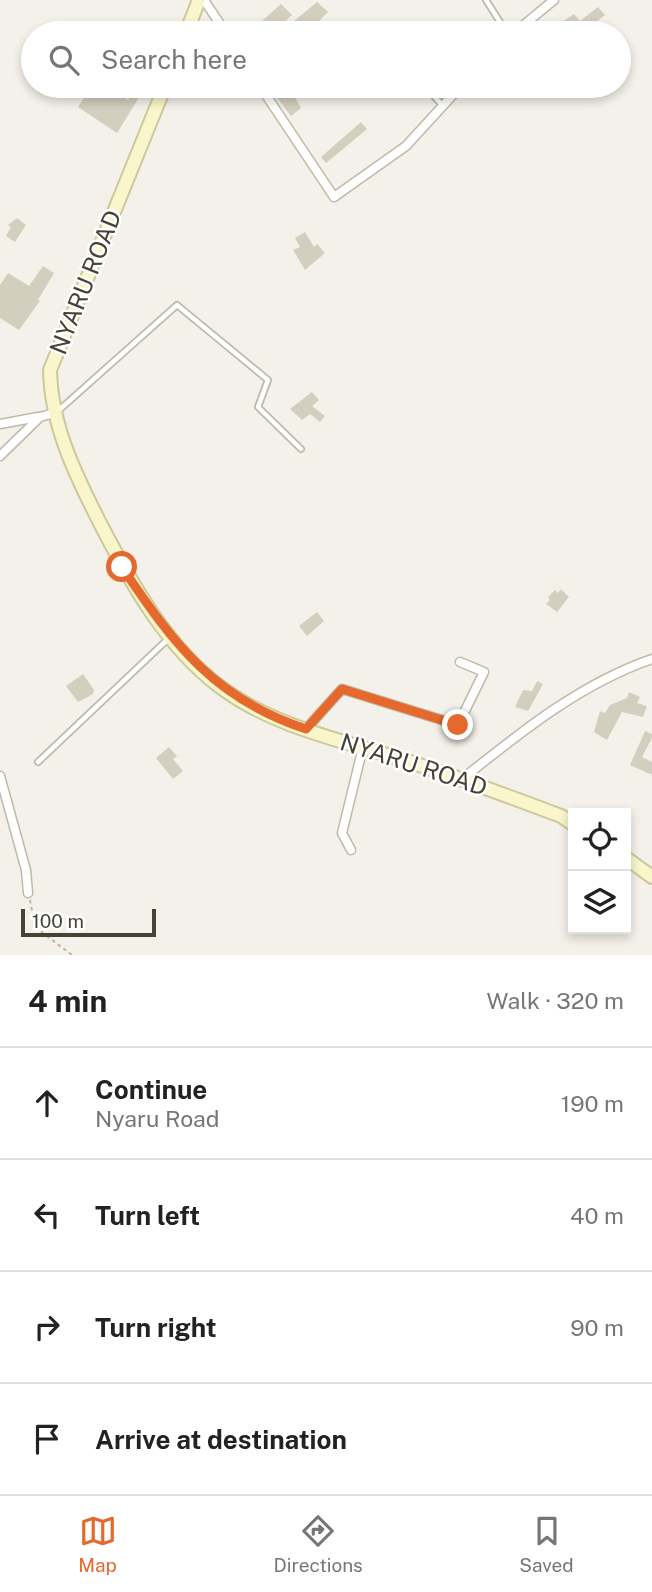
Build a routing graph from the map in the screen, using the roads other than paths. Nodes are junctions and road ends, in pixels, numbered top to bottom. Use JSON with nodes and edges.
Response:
{"nodes":[{"id":1,"x":201,"y":0,"type":"edge"},
{"id":2,"x":486,"y":0,"type":"edge"},
{"id":3,"x":554,"y":0,"type":"edge"},
{"id":4,"x":191,"y":21,"type":"edge"},
{"id":5,"x":217,"y":21,"type":"edge"},
{"id":6,"x":499,"y":21,"type":"edge"},
{"id":7,"x":533,"y":21,"type":"edge"},
{"id":8,"x":160,"y":98,"type":"edge"},
{"id":9,"x":268,"y":98,"type":"edge"},
{"id":10,"x":436,"y":98,"type":"edge"},
{"id":11,"x":450,"y":98,"type":"edge"},
{"id":12,"x":443,"y":106,"type":"junction"},
{"id":13,"x":54,"y":414,"type":"junction"},
{"id":14,"x":40,"y":417,"type":"junction"},
{"id":15,"x":0,"y":424,"type":"edge"},
{"id":16,"x":301,"y":449,"type":"dead end"},
{"id":17,"x":0,"y":456,"type":"edge"},
{"id":18,"x":171,"y":636,"type":"junction"},
{"id":19,"x":652,"y":659,"type":"edge"},
{"id":20,"x":460,"y":662,"type":"dead end"},
{"id":21,"x":306,"y":729,"type":"junction"},
{"id":22,"x":363,"y":747,"type":"junction"},
{"id":23,"x":38,"y":762,"type":"dead end"},
{"id":24,"x":0,"y":776,"type":"edge"},
{"id":25,"x":462,"y":779,"type":"junction"},
{"id":26,"x":568,"y":821,"type":"edge"},
{"id":27,"x":351,"y":850,"type":"dead end"},
{"id":28,"x":631,"y":862,"type":"edge"},
{"id":29,"x":652,"y":877,"type":"edge"},
{"id":30,"x":29,"y":892,"type":"road end"}],
"edges":[{"from":1,"to":4,"type":"main road"},
{"from":1,"to":5,"type":"street"},
{"from":2,"to":6,"type":"lane"},
{"from":3,"to":7,"type":"street"},
{"from":8,"to":13,"type":"main road","name":"NYARU ROAD"},
{"from":9,"to":12,"type":"street"},
{"from":10,"to":12,"type":"lane"},
{"from":11,"to":12,"type":"street"},
{"from":13,"to":14,"type":"street"},
{"from":13,"to":16,"type":"lane"},
{"from":13,"to":18,"type":"main road","name":"NYARU ROAD"},
{"from":14,"to":15,"type":"street"},
{"from":14,"to":17,"type":"street"},
{"from":18,"to":21,"type":"main road","name":"NYARU ROAD"},
{"from":18,"to":23,"type":"lane"},
{"from":19,"to":25,"type":"street"},
{"from":20,"to":21,"type":"street"},
{"from":21,"to":22,"type":"main road","name":"NYARU ROAD"},
{"from":22,"to":25,"type":"main road","name":"NYARU ROAD"},
{"from":22,"to":27,"type":"street"},
{"from":24,"to":30,"type":"street"},
{"from":25,"to":26,"type":"main road","name":"NYARU ROAD"},
{"from":28,"to":29,"type":"main road"}]}
